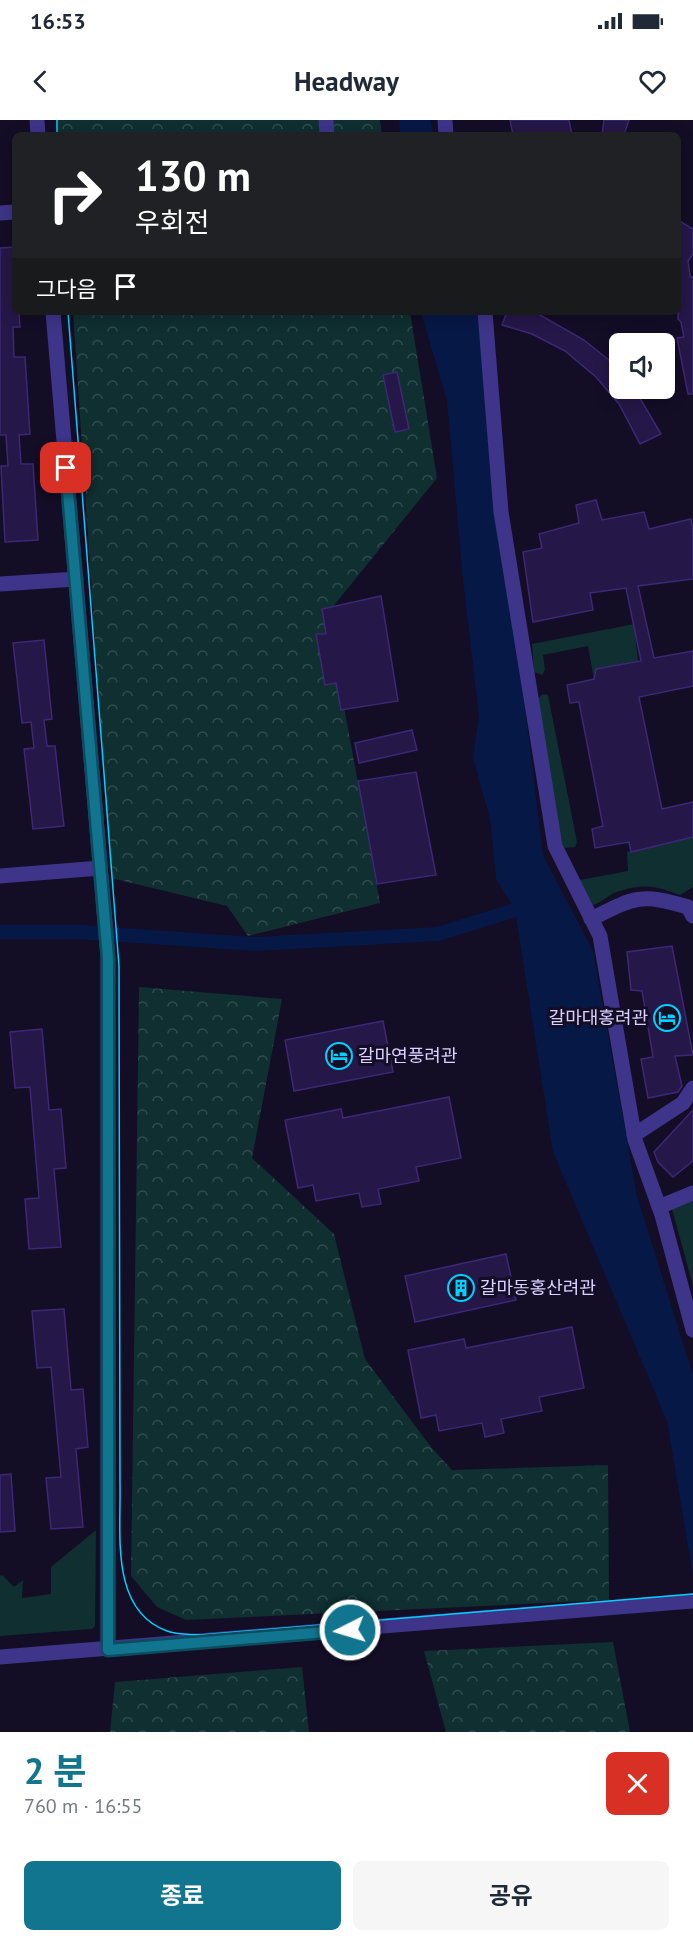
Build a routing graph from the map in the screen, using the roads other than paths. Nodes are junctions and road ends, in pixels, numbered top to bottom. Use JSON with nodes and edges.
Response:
{"nodes":[{"id":1,"x":53,"y":315,"type":"edge"},
{"id":2,"x":484,"y":315,"type":"edge"},
{"id":3,"x":76,"y":579,"type":"junction"},
{"id":4,"x":0,"y":584,"type":"edge"},
{"id":5,"x":100,"y":868,"type":"junction"},
{"id":6,"x":0,"y":876,"type":"edge"},
{"id":7,"x":693,"y":916,"type":"edge"},
{"id":8,"x":591,"y":919,"type":"junction"},
{"id":9,"x":693,"y":1088,"type":"edge"},
{"id":10,"x":634,"y":1135,"type":"junction"},
{"id":11,"x":693,"y":1193,"type":"edge"},
{"id":12,"x":659,"y":1207,"type":"junction"},
{"id":13,"x":693,"y":1330,"type":"edge"},
{"id":14,"x":688,"y":1602,"type":"edge"},
{"id":15,"x":108,"y":1650,"type":"junction"},
{"id":16,"x":0,"y":1657,"type":"edge"}],
"edges":[{"from":1,"to":3,"type":"street"},
{"from":2,"to":8,"type":"street"},
{"from":3,"to":4,"type":"street"},
{"from":3,"to":5,"type":"street"},
{"from":5,"to":6,"type":"street"},
{"from":5,"to":15,"type":"street"},
{"from":7,"to":8,"type":"street"},
{"from":8,"to":10,"type":"street"},
{"from":9,"to":10,"type":"street"},
{"from":10,"to":12,"type":"street"},
{"from":11,"to":12,"type":"street"},
{"from":12,"to":13,"type":"street"},
{"from":14,"to":15,"type":"street"},
{"from":15,"to":16,"type":"street"}]}
